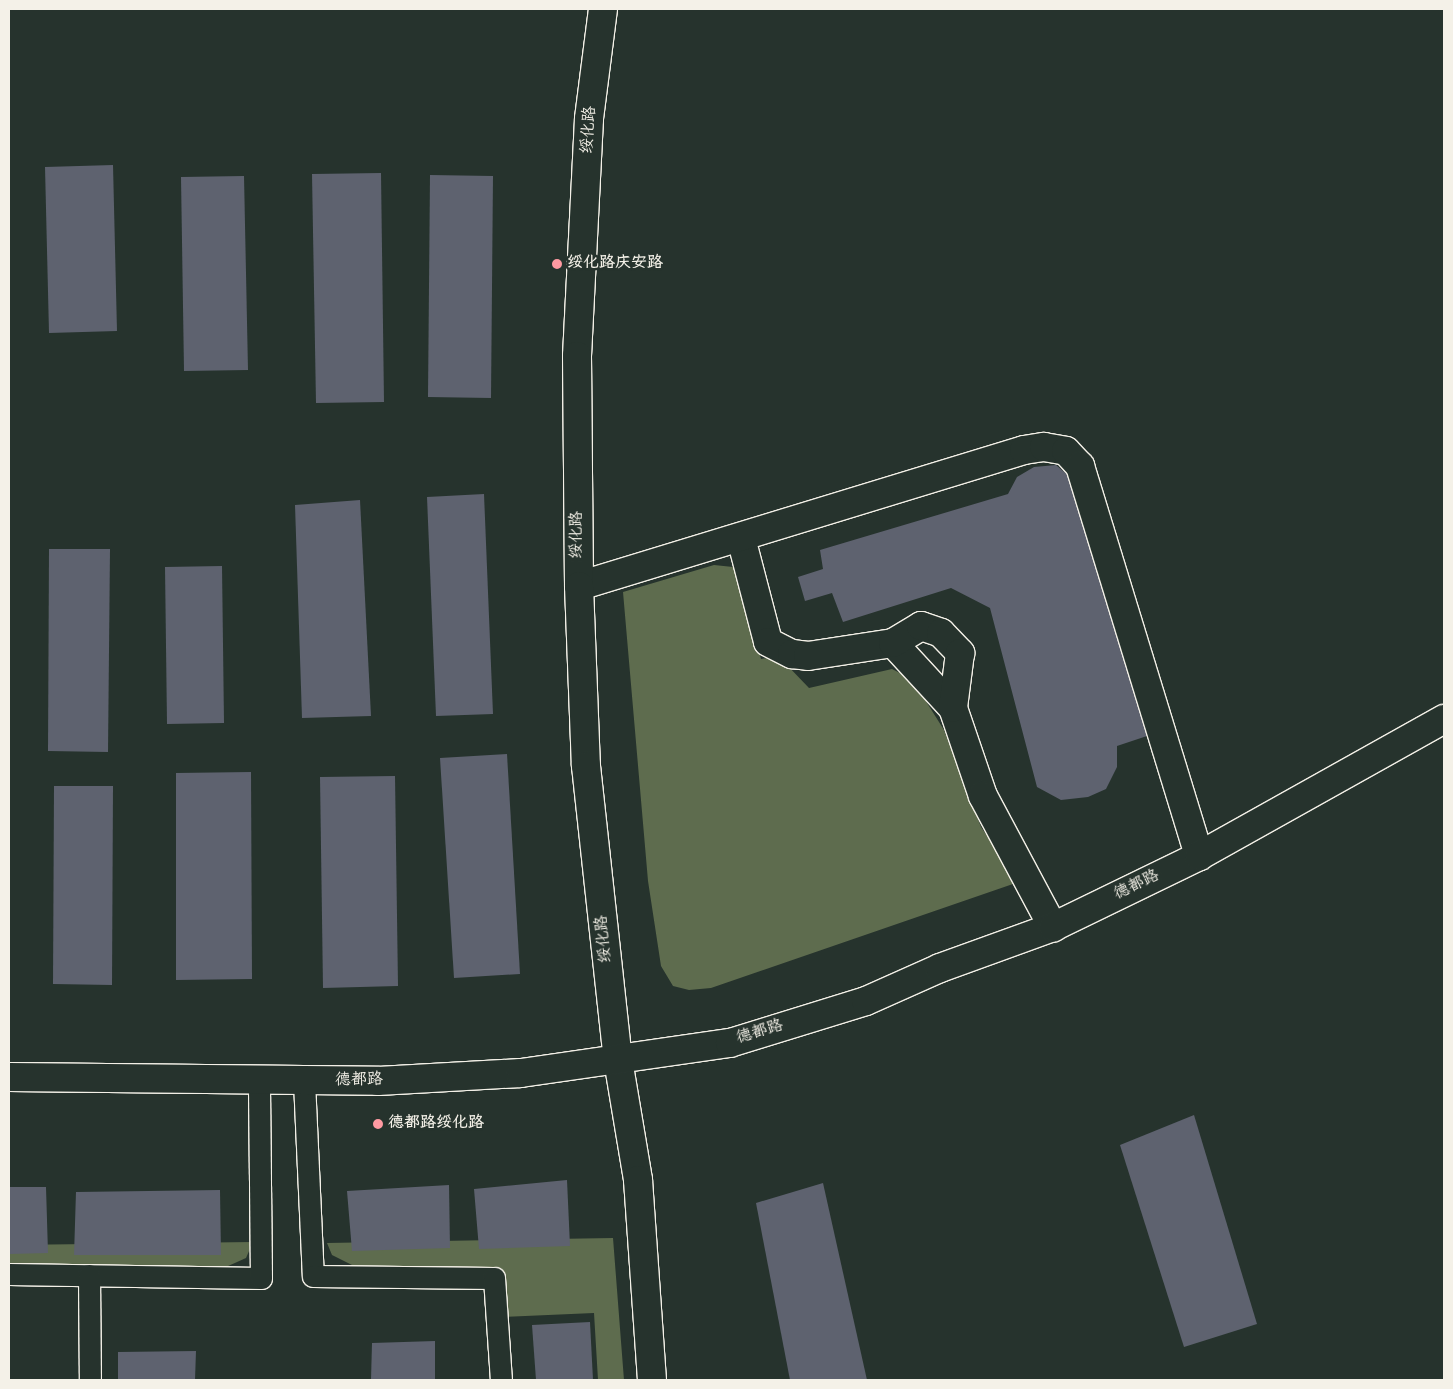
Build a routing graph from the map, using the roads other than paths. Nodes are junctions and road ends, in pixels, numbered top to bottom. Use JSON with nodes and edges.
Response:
{"nodes":[{"id":1,"x":604,"y":9,"type":"edge"},
{"id":2,"x":741,"y":538,"type":"junction"},
{"id":3,"x":579,"y":586,"type":"junction"},
{"id":4,"x":893,"y":643,"type":"junction"},
{"id":5,"x":953,"y":708,"type":"junction"},
{"id":6,"x":1444,"y":719,"type":"edge"},
{"id":7,"x":1199,"y":856,"type":"junction"},
{"id":8,"x":1053,"y":927,"type":"junction"},
{"id":9,"x":618,"y":1060,"type":"junction"},
{"id":10,"x":9,"y":1077,"type":"edge"},
{"id":11,"x":259,"y":1081,"type":"junction"},
{"id":12,"x":304,"y":1081,"type":"junction"},
{"id":13,"x":9,"y":1274,"type":"edge"},
{"id":14,"x":89,"y":1275,"type":"junction"},
{"id":15,"x":90,"y":1380,"type":"edge"},
{"id":16,"x":501,"y":1380,"type":"edge"},
{"id":17,"x":652,"y":1380,"type":"edge"}],
"edges":[{"from":1,"to":3,"type":"street","name":"绥化路"},
{"from":2,"to":3,"type":"street"},
{"from":2,"to":4,"type":"street"},
{"from":2,"to":7,"type":"street"},
{"from":3,"to":9,"type":"street","name":"绥化路"},
{"from":4,"to":5,"type":"street"},
{"from":4,"to":5,"type":"street"},
{"from":5,"to":8,"type":"street"},
{"from":6,"to":7,"type":"street","name":"德都路"},
{"from":7,"to":8,"type":"street","name":"德都路"},
{"from":8,"to":9,"type":"street","name":"德都路"},
{"from":9,"to":12,"type":"street","name":"德都路"},
{"from":9,"to":17,"type":"street","name":"绥化路"},
{"from":10,"to":11,"type":"street","name":"德都路"},
{"from":11,"to":12,"type":"street","name":"德都路"},
{"from":11,"to":14,"type":"street"},
{"from":12,"to":16,"type":"street"},
{"from":13,"to":14,"type":"street"},
{"from":14,"to":15,"type":"street"}]}
